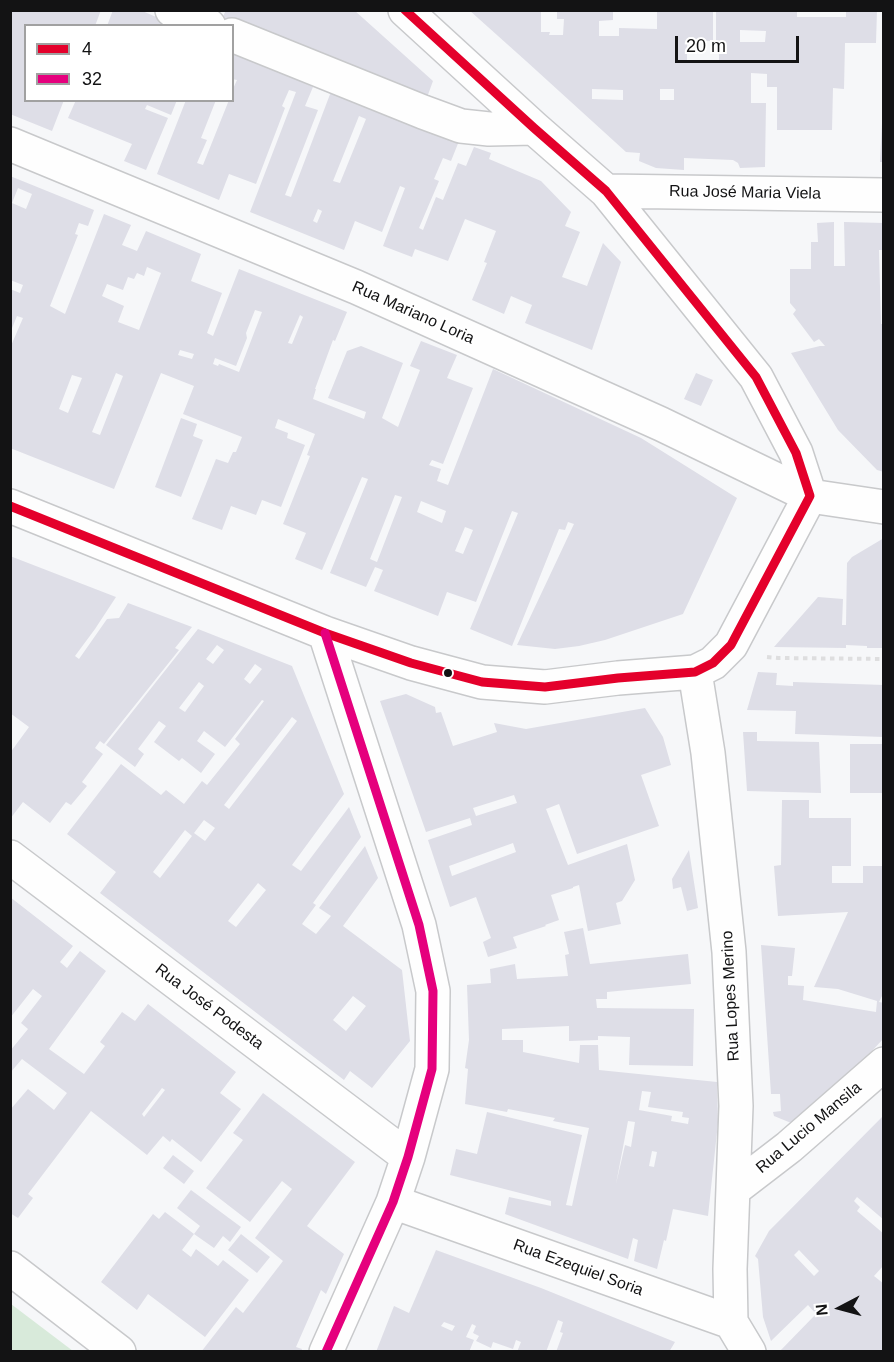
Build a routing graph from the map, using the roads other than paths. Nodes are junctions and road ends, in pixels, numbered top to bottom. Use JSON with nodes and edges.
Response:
{"nodes":[{"id":1,"x":172,"y":10,"type":"edge"},
{"id":2,"x":405,"y":10,"type":"edge"},
{"id":3,"x":204,"y":24,"type":"edge"},
{"id":4,"x":234,"y":36,"type":"edge"},
{"id":5,"x":534,"y":128,"type":"junction"},
{"id":6,"x":10,"y":144,"type":"edge"},
{"id":7,"x":606,"y":191,"type":"junction"},
{"id":8,"x":884,"y":195,"type":"edge"},
{"id":9,"x":810,"y":496,"type":"junction"},
{"id":10,"x":10,"y":506,"type":"edge"},
{"id":11,"x":884,"y":507,"type":"edge"},
{"id":12,"x":324,"y":633,"type":"junction"},
{"id":13,"x":695,"y":672,"type":"junction"},
{"id":14,"x":10,"y":856,"type":"edge"},
{"id":15,"x":884,"y":1064,"type":"edge"},
{"id":16,"x":408,"y":1157,"type":"junction"},
{"id":17,"x":733,"y":1190,"type":"junction"},
{"id":18,"x":393,"y":1202,"type":"junction"},
{"id":19,"x":10,"y":1268,"type":"edge"},
{"id":20,"x":731,"y":1322,"type":"junction"},
{"id":21,"x":119,"y":1352,"type":"edge"},
{"id":22,"x":326,"y":1352,"type":"edge"},
{"id":23,"x":748,"y":1352,"type":"edge"}],
"edges":[{"from":1,"to":3,"type":"street"},
{"from":2,"to":5,"type":"street"},
{"from":4,"to":5,"type":"street"},
{"from":5,"to":7,"type":"street"},
{"from":6,"to":9,"type":"street","name":"Rua Mariano Loria"},
{"from":7,"to":8,"type":"street","name":"Rua José Maria Viela"},
{"from":7,"to":9,"type":"street"},
{"from":9,"to":11,"type":"street","name":"Rua Mariano Loria"},
{"from":9,"to":13,"type":"street"},
{"from":10,"to":12,"type":"street"},
{"from":12,"to":13,"type":"street"},
{"from":12,"to":16,"type":"street"},
{"from":13,"to":17,"type":"street","name":"Rua Lopes Merino"},
{"from":14,"to":16,"type":"street","name":"Rua José Podesta"},
{"from":15,"to":17,"type":"street","name":"Rua Lucio Mansila"},
{"from":16,"to":18,"type":"street"},
{"from":17,"to":20,"type":"street","name":"Rua Lopes Merino"},
{"from":18,"to":20,"type":"street","name":"Rua Ezequiel Soria"},
{"from":18,"to":22,"type":"street"},
{"from":19,"to":21,"type":"street"},
{"from":20,"to":23,"type":"street"}]}
